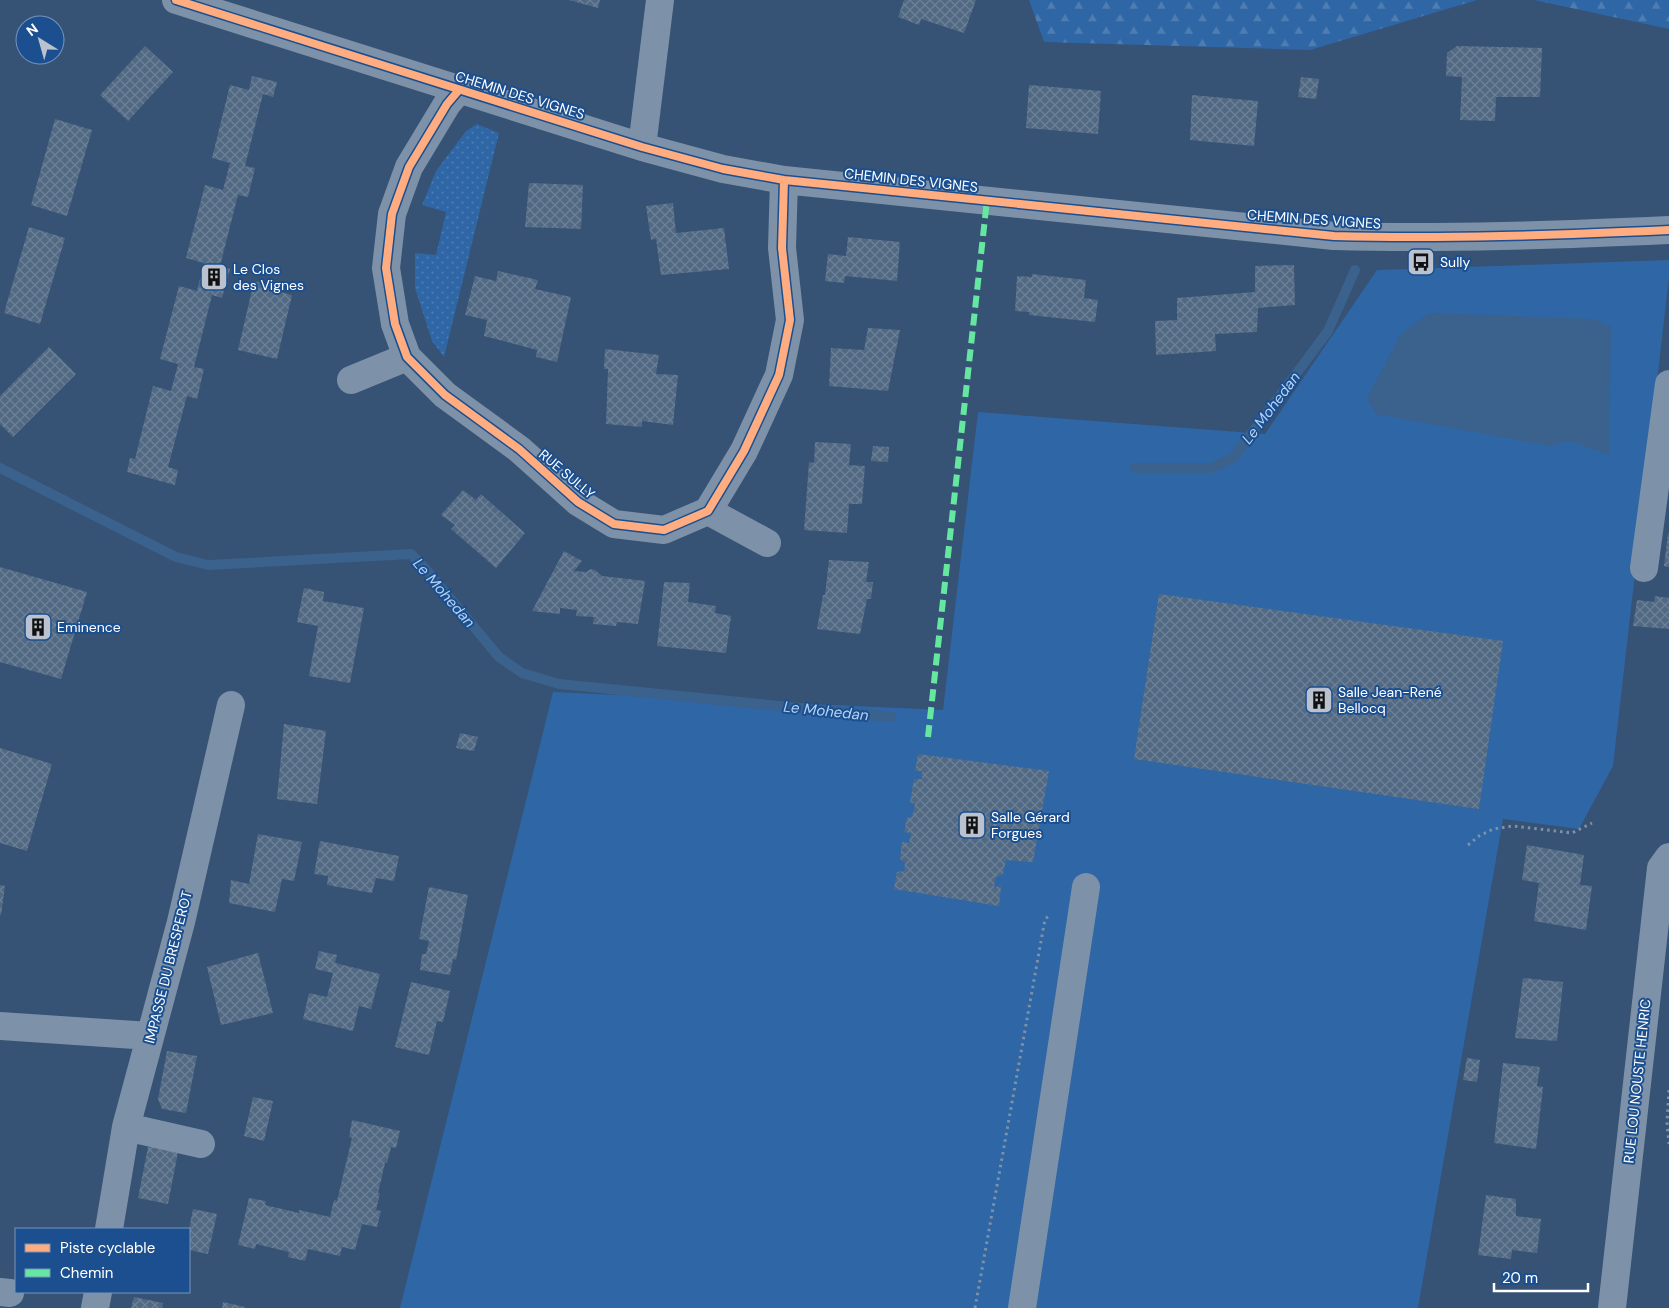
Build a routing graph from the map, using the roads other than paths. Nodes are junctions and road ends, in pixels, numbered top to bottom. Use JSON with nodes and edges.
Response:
{"nodes":[{"id":1,"x":176,"y":0,"type":"edge"},
{"id":2,"x":660,"y":0,"type":"edge"},
{"id":3,"x":459,"y":90,"type":"junction"},
{"id":4,"x":642,"y":147,"type":"junction"},
{"id":5,"x":784,"y":180,"type":"junction"},
{"id":6,"x":1669,"y":230,"type":"edge"},
{"id":7,"x":407,"y":357,"type":"junction"},
{"id":8,"x":351,"y":380,"type":"dead end"},
{"id":9,"x":1669,"y":384,"type":"edge"},
{"id":10,"x":708,"y":511,"type":"junction"},
{"id":11,"x":767,"y":543,"type":"dead end"},
{"id":12,"x":1644,"y":568,"type":"dead end"},
{"id":13,"x":231,"y":705,"type":"dead end"},
{"id":14,"x":1669,"y":857,"type":"edge"},
{"id":15,"x":1086,"y":887,"type":"road end"},
{"id":16,"x":0,"y":1026,"type":"edge"},
{"id":17,"x":150,"y":1036,"type":"junction"},
{"id":18,"x":126,"y":1127,"type":"junction"},
{"id":19,"x":201,"y":1144,"type":"dead end"},
{"id":20,"x":108,"y":1228,"type":"edge"},
{"id":21,"x":98,"y":1293,"type":"edge"},
{"id":22,"x":95,"y":1308,"type":"edge"},
{"id":23,"x":1022,"y":1308,"type":"edge"},
{"id":24,"x":1612,"y":1308,"type":"edge"}],
"edges":[{"from":1,"to":3,"type":"street","name":"CHEMIN DES VIGNES"},
{"from":2,"to":4,"type":"street"},
{"from":3,"to":4,"type":"street","name":"CHEMIN DES VIGNES"},
{"from":3,"to":7,"type":"street","name":"RUE SULLY"},
{"from":4,"to":5,"type":"street","name":"CHEMIN DES VIGNES"},
{"from":5,"to":6,"type":"street","name":"CHEMIN DES VIGNES"},
{"from":5,"to":10,"type":"street"},
{"from":7,"to":8,"type":"street"},
{"from":7,"to":10,"type":"street","name":"RUE SULLY"},
{"from":9,"to":12,"type":"street"},
{"from":10,"to":11,"type":"street"},
{"from":13,"to":17,"type":"street","name":"IMPASSE DU BRESPEROT"},
{"from":14,"to":24,"type":"street","name":"RUE LOU NOUSTE HENRIC"},
{"from":15,"to":23,"type":"street"},
{"from":16,"to":17,"type":"street"},
{"from":17,"to":18,"type":"street","name":"IMPASSE DU BRESPEROT"},
{"from":18,"to":19,"type":"street"},
{"from":18,"to":20,"type":"street","name":"IMPASSE DU BRESPEROT"},
{"from":21,"to":22,"type":"street"}]}
